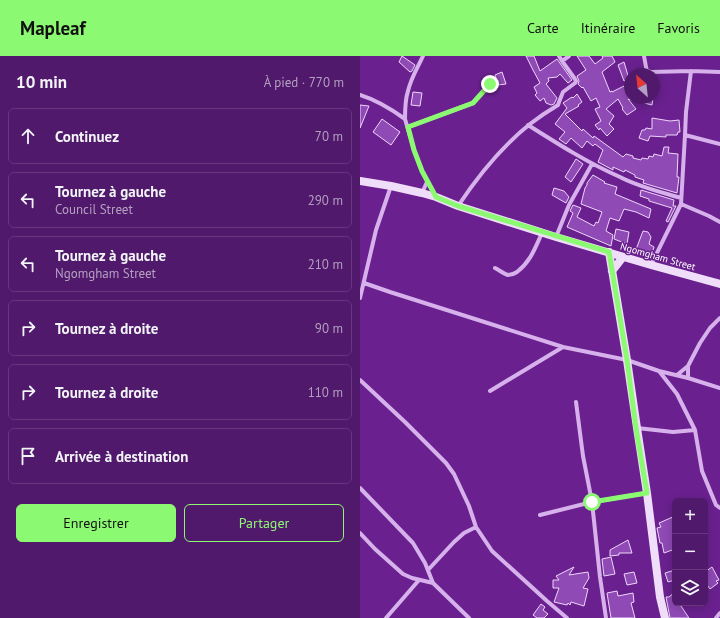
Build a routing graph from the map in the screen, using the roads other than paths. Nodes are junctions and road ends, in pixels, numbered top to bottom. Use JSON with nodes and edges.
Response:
{"nodes":[{"id":1,"x":423,"y":56,"type":"edge"},
{"id":2,"x":559,"y":56,"type":"edge"},
{"id":3,"x":569,"y":56,"type":"edge"},
{"id":4,"x":644,"y":56,"type":"edge"},
{"id":5,"x":562,"y":61,"type":"junction"},
{"id":6,"x":691,"y":71,"type":"junction"},
{"id":7,"x":720,"y":72,"type":"edge"},
{"id":8,"x":490,"y":84,"type":"dead end"},
{"id":9,"x":360,"y":94,"type":"edge"},
{"id":10,"x":405,"y":119,"type":"junction"},
{"id":11,"x":528,"y":125,"type":"junction"},
{"id":12,"x":408,"y":127,"type":"junction"},
{"id":13,"x":685,"y":136,"type":"junction"},
{"id":14,"x":720,"y":144,"type":"edge"},
{"id":15,"x":592,"y":164,"type":"junction"},
{"id":16,"x":360,"y":181,"type":"edge"},
{"id":17,"x":427,"y":182,"type":"junction"},
{"id":18,"x":391,"y":186,"type":"junction"},
{"id":19,"x":422,"y":193,"type":"junction"},
{"id":20,"x":436,"y":197,"type":"junction"},
{"id":21,"x":681,"y":198,"type":"junction"},
{"id":22,"x":681,"y":204,"type":"junction"},
{"id":23,"x":458,"y":206,"type":"junction"},
{"id":24,"x":720,"y":222,"type":"edge"},
{"id":25,"x":542,"y":232,"type":"junction"},
{"id":26,"x":556,"y":237,"type":"junction"},
{"id":27,"x":609,"y":252,"type":"junction"},
{"id":28,"x":623,"y":257,"type":"junction"},
{"id":29,"x":652,"y":265,"type":"junction"},
{"id":30,"x":495,"y":268,"type":"dead end"},
{"id":31,"x":612,"y":271,"type":"junction"},
{"id":32,"x":364,"y":283,"type":"junction"},
{"id":33,"x":720,"y":284,"type":"edge"},
{"id":34,"x":360,"y":298,"type":"edge"},
{"id":35,"x":720,"y":318,"type":"edge"},
{"id":36,"x":563,"y":348,"type":"junction"},
{"id":37,"x":627,"y":360,"type":"junction"},
{"id":38,"x":688,"y":366,"type":"junction"},
{"id":39,"x":658,"y":371,"type":"junction"},
{"id":40,"x":677,"y":375,"type":"junction"},
{"id":41,"x":688,"y":378,"type":"junction"},
{"id":42,"x":360,"y":380,"type":"edge"},
{"id":43,"x":720,"y":388,"type":"edge"},
{"id":44,"x":490,"y":391,"type":"dead end"},
{"id":45,"x":576,"y":402,"type":"dead end"},
{"id":46,"x":636,"y":428,"type":"junction"},
{"id":47,"x":695,"y":430,"type":"junction"},
{"id":48,"x":360,"y":488,"type":"edge"},
{"id":49,"x":647,"y":493,"type":"junction"},
{"id":50,"x":592,"y":502,"type":"junction"},
{"id":51,"x":720,"y":508,"type":"edge"},
{"id":52,"x":540,"y":515,"type":"dead end"},
{"id":53,"x":476,"y":527,"type":"junction"},
{"id":54,"x":360,"y":533,"type":"edge"},
{"id":55,"x":428,"y":570,"type":"junction"},
{"id":56,"x":419,"y":580,"type":"junction"},
{"id":57,"x":432,"y":583,"type":"junction"},
{"id":58,"x":720,"y":613,"type":"edge"},
{"id":59,"x":386,"y":618,"type":"edge"},
{"id":60,"x":469,"y":618,"type":"edge"},
{"id":61,"x":567,"y":618,"type":"edge"},
{"id":62,"x":606,"y":618,"type":"edge"},
{"id":63,"x":665,"y":618,"type":"edge"},
{"id":64,"x":716,"y":618,"type":"edge"}],
"edges":[{"from":1,"to":10,"type":"street"},
{"from":2,"to":5,"type":"street"},
{"from":3,"to":5,"type":"street"},
{"from":4,"to":6,"type":"street"},
{"from":5,"to":11,"type":"street"},
{"from":6,"to":7,"type":"street"},
{"from":6,"to":13,"type":"street"},
{"from":8,"to":12,"type":"street"},
{"from":9,"to":10,"type":"street"},
{"from":10,"to":12,"type":"street"},
{"from":11,"to":15,"type":"street"},
{"from":11,"to":23,"type":"street"},
{"from":12,"to":17,"type":"street"},
{"from":13,"to":14,"type":"street"},
{"from":13,"to":21,"type":"street"},
{"from":15,"to":21,"type":"street"},
{"from":15,"to":26,"type":"street"},
{"from":16,"to":18,"type":"street","name":"Ngomgham Street"},
{"from":17,"to":19,"type":"street"},
{"from":17,"to":20,"type":"street"},
{"from":18,"to":19,"type":"street","name":"Ngomgham Street"},
{"from":18,"to":32,"type":"street"},
{"from":19,"to":20,"type":"street","name":"Ngomgham Street"},
{"from":20,"to":23,"type":"street","name":"Ngomgham Street"},
{"from":21,"to":22,"type":"street"},
{"from":22,"to":24,"type":"street"},
{"from":22,"to":29,"type":"street"},
{"from":23,"to":25,"type":"street","name":"Ngomgham Street"},
{"from":25,"to":26,"type":"street","name":"Ngomgham Street"},
{"from":25,"to":30,"type":"street"},
{"from":26,"to":27,"type":"street","name":"Ngomgham Street"},
{"from":27,"to":28,"type":"street","name":"Ngomgham Street"},
{"from":27,"to":31,"type":"street"},
{"from":28,"to":29,"type":"street","name":"Ngomgham Street"},
{"from":28,"to":31,"type":"street"},
{"from":29,"to":33,"type":"street","name":"Ngomgham Street"},
{"from":31,"to":37,"type":"street"},
{"from":32,"to":34,"type":"street"},
{"from":32,"to":36,"type":"street"},
{"from":35,"to":38,"type":"street"},
{"from":36,"to":37,"type":"street"},
{"from":36,"to":44,"type":"street"},
{"from":37,"to":39,"type":"street"},
{"from":37,"to":46,"type":"street"},
{"from":38,"to":40,"type":"street"},
{"from":38,"to":41,"type":"street"},
{"from":39,"to":40,"type":"street"},
{"from":39,"to":47,"type":"street"},
{"from":40,"to":41,"type":"street"},
{"from":41,"to":43,"type":"street"},
{"from":42,"to":53,"type":"street"},
{"from":45,"to":50,"type":"street"},
{"from":46,"to":47,"type":"street"},
{"from":46,"to":49,"type":"street"},
{"from":47,"to":51,"type":"street"},
{"from":48,"to":55,"type":"street"},
{"from":49,"to":50,"type":"street"},
{"from":49,"to":63,"type":"street"},
{"from":50,"to":52,"type":"street"},
{"from":50,"to":62,"type":"street"},
{"from":53,"to":55,"type":"street"},
{"from":53,"to":61,"type":"street"},
{"from":54,"to":56,"type":"street"},
{"from":55,"to":57,"type":"street"},
{"from":56,"to":57,"type":"street"},
{"from":56,"to":59,"type":"street"},
{"from":57,"to":60,"type":"street"},
{"from":58,"to":64,"type":"street"}]}
